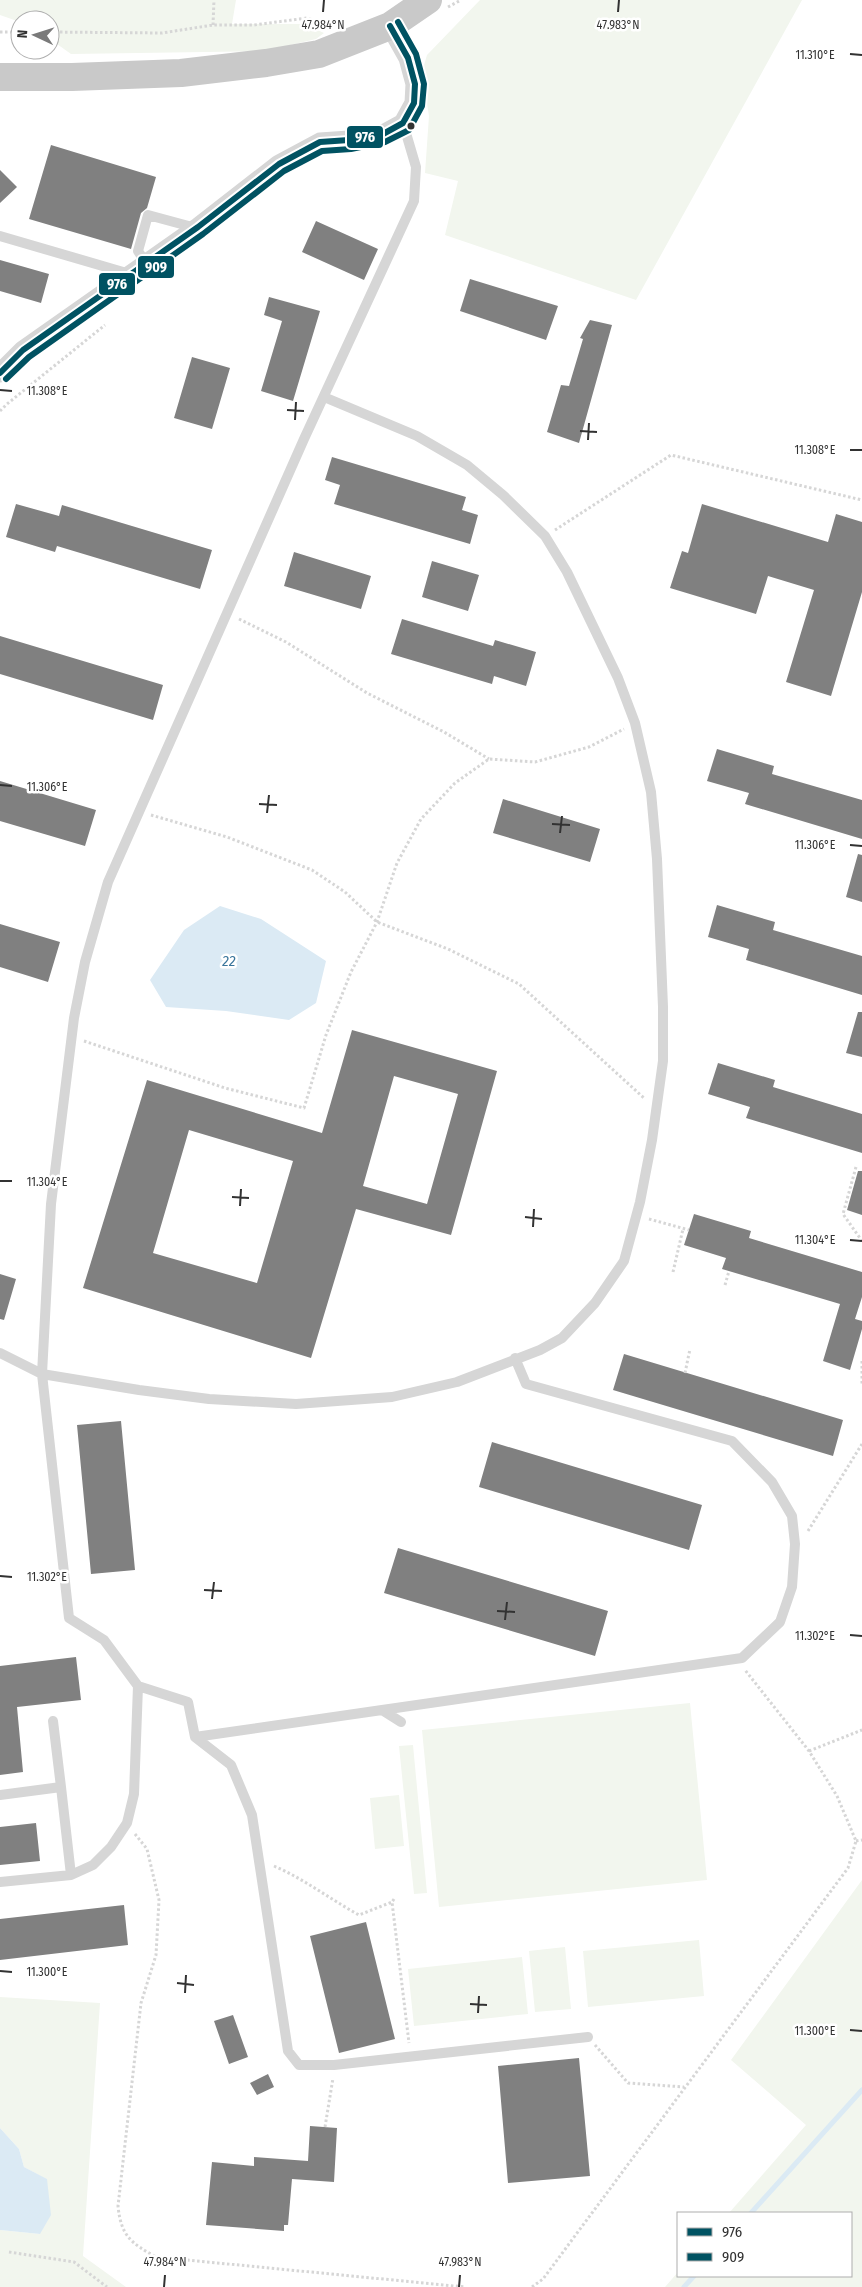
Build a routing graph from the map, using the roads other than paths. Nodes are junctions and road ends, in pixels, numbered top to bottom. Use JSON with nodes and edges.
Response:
{"nodes":[{"id":1,"x":428,"y":0,"type":"edge"},
{"id":2,"x":390,"y":26,"type":"junction"},
{"id":3,"x":0,"y":77,"type":"edge"},
{"id":4,"x":403,"y":123,"type":"junction"},
{"id":5,"x":197,"y":228,"type":"junction"},
{"id":6,"x":0,"y":236,"type":"edge"},
{"id":7,"x":146,"y":263,"type":"junction"},
{"id":8,"x":130,"y":274,"type":"junction"},
{"id":9,"x":0,"y":373,"type":"edge"},
{"id":10,"x":324,"y":397,"type":"junction"},
{"id":11,"x":0,"y":1353,"type":"edge"},
{"id":12,"x":515,"y":1358,"type":"junction"},
{"id":13,"x":42,"y":1374,"type":"junction"},
{"id":14,"x":138,"y":1686,"type":"junction"},
{"id":15,"x":382,"y":1710,"type":"junction"},
{"id":16,"x":53,"y":1721,"type":"dead end"},
{"id":17,"x":401,"y":1722,"type":"dead end"},
{"id":18,"x":194,"y":1737,"type":"junction"},
{"id":19,"x":61,"y":1787,"type":"junction"},
{"id":20,"x":0,"y":1795,"type":"edge"},
{"id":21,"x":71,"y":1875,"type":"junction"},
{"id":22,"x":0,"y":1882,"type":"edge"},
{"id":23,"x":588,"y":2037,"type":"road end"}],
"edges":[{"from":1,"to":2,"type":"main road"},
{"from":2,"to":3,"type":"main road"},
{"from":2,"to":4,"type":"street"},
{"from":4,"to":5,"type":"street"},
{"from":4,"to":10,"type":"lane"},
{"from":5,"to":7,"type":"street"},
{"from":5,"to":7,"type":"lane"},
{"from":6,"to":8,"type":"lane"},
{"from":7,"to":8,"type":"street"},
{"from":8,"to":9,"type":"street"},
{"from":10,"to":12,"type":"lane"},
{"from":10,"to":13,"type":"lane"},
{"from":11,"to":13,"type":"lane"},
{"from":12,"to":13,"type":"lane"},
{"from":12,"to":15,"type":"lane"},
{"from":13,"to":14,"type":"lane"},
{"from":14,"to":18,"type":"lane"},
{"from":14,"to":21,"type":"lane"},
{"from":15,"to":17,"type":"lane"},
{"from":15,"to":18,"type":"lane"},
{"from":16,"to":19,"type":"lane"},
{"from":18,"to":23,"type":"lane"},
{"from":19,"to":20,"type":"lane"},
{"from":19,"to":21,"type":"lane"},
{"from":21,"to":22,"type":"lane"}]}
